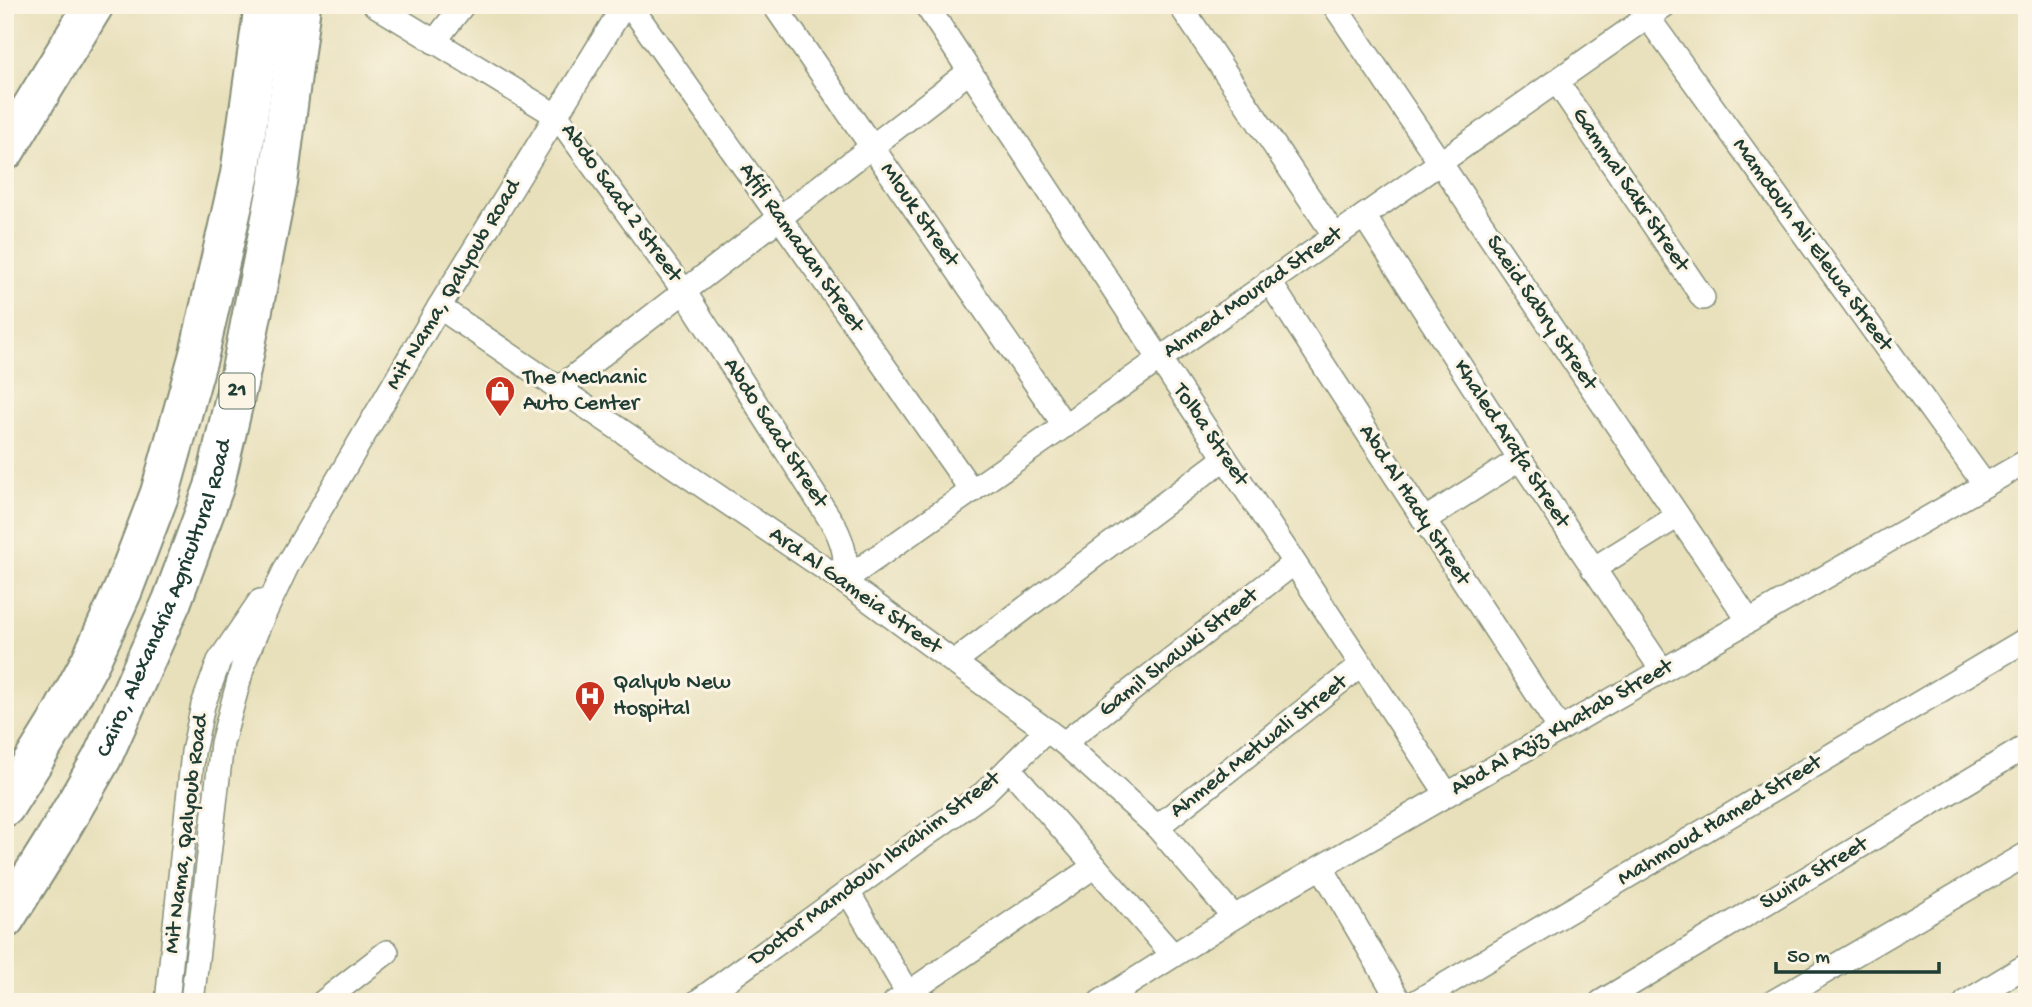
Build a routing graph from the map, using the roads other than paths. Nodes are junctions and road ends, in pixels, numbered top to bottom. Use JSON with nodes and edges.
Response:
{"nodes":[{"id":1,"x":94,"y":5,"type":"edge"},
{"id":2,"x":264,"y":5,"type":"edge"},
{"id":3,"x":301,"y":5,"type":"edge"},
{"id":4,"x":374,"y":5,"type":"edge"},
{"id":5,"x":463,"y":5,"type":"edge"},
{"id":6,"x":624,"y":5,"type":"edge"},
{"id":7,"x":630,"y":5,"type":"edge"},
{"id":8,"x":774,"y":5,"type":"edge"},
{"id":9,"x":926,"y":5,"type":"edge"},
{"id":10,"x":1180,"y":5,"type":"edge"},
{"id":11,"x":1334,"y":5,"type":"edge"},
{"id":12,"x":1650,"y":9,"type":"edge"},
{"id":13,"x":434,"y":42,"type":"junction"},
{"id":14,"x":970,"y":71,"type":"junction"},
{"id":15,"x":1557,"y":82,"type":"junction"},
{"id":16,"x":557,"y":116,"type":"junction"},
{"id":17,"x":871,"y":145,"type":"junction"},
{"id":18,"x":5,"y":151,"type":"edge"},
{"id":19,"x":1441,"y":163,"type":"junction"},
{"id":20,"x":1364,"y":216,"type":"junction"},
{"id":21,"x":779,"y":217,"type":"junction"},
{"id":22,"x":1335,"y":236,"type":"junction"},
{"id":23,"x":1269,"y":281,"type":"junction"},
{"id":24,"x":684,"y":291,"type":"junction"},
{"id":25,"x":1703,"y":298,"type":"dead end"},
{"id":26,"x":439,"y":307,"type":"junction"},
{"id":27,"x":1159,"y":359,"type":"junction"},
{"id":28,"x":559,"y":388,"type":"junction"},
{"id":29,"x":1065,"y":426,"type":"junction"},
{"id":30,"x":1225,"y":458,"type":"junction"},
{"id":31,"x":1520,"y":459,"type":"junction"},
{"id":32,"x":2027,"y":461,"type":"edge"},
{"id":33,"x":1985,"y":485,"type":"junction"},
{"id":34,"x":972,"y":491,"type":"junction"},
{"id":35,"x":1678,"y":516,"type":"junction"},
{"id":36,"x":1424,"y":520,"type":"junction"},
{"id":37,"x":1294,"y":563,"type":"junction"},
{"id":38,"x":287,"y":566,"type":"junction"},
{"id":39,"x":1593,"y":569,"type":"junction"},
{"id":40,"x":843,"y":581,"type":"junction"},
{"id":41,"x":1749,"y":621,"type":"junction"},
{"id":42,"x":2026,"y":642,"type":"edge"},
{"id":43,"x":955,"y":661,"type":"junction"},
{"id":44,"x":1360,"y":666,"type":"junction"},
{"id":45,"x":1662,"y":670,"type":"junction"},
{"id":46,"x":1560,"y":729,"type":"junction"},
{"id":47,"x":1056,"y":736,"type":"junction"},
{"id":48,"x":2027,"y":746,"type":"edge"},
{"id":49,"x":1009,"y":768,"type":"junction"},
{"id":50,"x":1447,"y":794,"type":"junction"},
{"id":51,"x":5,"y":807,"type":"edge"},
{"id":52,"x":1157,"y":827,"type":"junction"},
{"id":53,"x":2027,"y":853,"type":"edge"},
{"id":54,"x":1095,"y":866,"type":"junction"},
{"id":55,"x":1322,"y":868,"type":"junction"},
{"id":56,"x":848,"y":892,"type":"junction"},
{"id":57,"x":1234,"y":917,"type":"junction"},
{"id":58,"x":5,"y":919,"type":"edge"},
{"id":59,"x":387,"y":952,"type":"dead end"},
{"id":60,"x":1173,"y":955,"type":"junction"},
{"id":61,"x":2027,"y":965,"type":"edge"},
{"id":62,"x":905,"y":999,"type":"edge"},
{"id":63,"x":167,"y":1002,"type":"edge"},
{"id":64,"x":192,"y":1002,"type":"edge"},
{"id":65,"x":323,"y":1002,"type":"edge"},
{"id":66,"x":697,"y":1002,"type":"edge"},
{"id":67,"x":1100,"y":1002,"type":"edge"},
{"id":68,"x":1401,"y":1002,"type":"edge"},
{"id":69,"x":1416,"y":1002,"type":"edge"},
{"id":70,"x":1601,"y":1002,"type":"edge"},
{"id":71,"x":1773,"y":1002,"type":"edge"},
{"id":72,"x":1966,"y":1002,"type":"edge"}],
"edges":[{"from":1,"to":18,"type":"highway"},
{"from":2,"to":51,"type":"highway","name":"Cairo, Alexandria Agricultural Road","number":"21"},
{"from":3,"to":58,"type":"highway","name":"Cairo, Alexandria Agricultural Road","number":"21"},
{"from":4,"to":13,"type":"street"},
{"from":5,"to":13,"type":"street"},
{"from":6,"to":16,"type":"street","name":"Mit Nama, Qalyoub Road"},
{"from":7,"to":21,"type":"street","name":"Afifi Ramadan Street"},
{"from":8,"to":17,"type":"street","name":"Mlouk Street"},
{"from":9,"to":14,"type":"street","name":"Tolba Street"},
{"from":10,"to":22,"type":"street"},
{"from":11,"to":19,"type":"street","name":"Saeid Sabry Street"},
{"from":12,"to":15,"type":"street","name":"Ahmed Mourad Street"},
{"from":12,"to":33,"type":"street","name":"Mamdouh Ali Elewa Street"},
{"from":13,"to":16,"type":"street"},
{"from":14,"to":17,"type":"street"},
{"from":14,"to":27,"type":"street","name":"Tolba Street"},
{"from":15,"to":19,"type":"street","name":"Ahmed Mourad Street"},
{"from":15,"to":25,"type":"street","name":"Gammal Sakr Street"},
{"from":16,"to":24,"type":"street","name":"Abdo Saad 2 Street"},
{"from":16,"to":26,"type":"street","name":"Mit Nama, Qalyoub Road"},
{"from":17,"to":21,"type":"street"},
{"from":17,"to":29,"type":"street","name":"Mlouk Street"},
{"from":19,"to":20,"type":"street","name":"Ahmed Mourad Street"},
{"from":19,"to":35,"type":"street","name":"Saeid Sabry Street"},
{"from":20,"to":22,"type":"street","name":"Ahmed Mourad Street"},
{"from":20,"to":31,"type":"street","name":"Khaled Arafa Street"},
{"from":21,"to":24,"type":"street"},
{"from":21,"to":34,"type":"street","name":"Afifi Ramadan Street"},
{"from":22,"to":23,"type":"street","name":"Ahmed Mourad Street"},
{"from":23,"to":27,"type":"street","name":"Ahmed Mourad Street"},
{"from":23,"to":36,"type":"street","name":"Abd Al Hady Street"},
{"from":24,"to":28,"type":"street"},
{"from":24,"to":40,"type":"street","name":"Abdo Saad Street"},
{"from":26,"to":28,"type":"street","name":"Ard Al Gameia Street"},
{"from":26,"to":38,"type":"street","name":"Mit Nama, Qalyoub Road"},
{"from":27,"to":29,"type":"street","name":"Ahmed Mourad Street"},
{"from":27,"to":30,"type":"street","name":"Tolba Street"},
{"from":28,"to":40,"type":"street","name":"Ard Al Gameia Street"},
{"from":29,"to":34,"type":"street","name":"Ahmed Mourad Street"},
{"from":30,"to":37,"type":"street","name":"Tolba Street"},
{"from":30,"to":43,"type":"street"},
{"from":31,"to":36,"type":"street"},
{"from":31,"to":39,"type":"street","name":"Khaled Arafa Street"},
{"from":32,"to":33,"type":"street","name":"Abd Al Aziz Khatab Street"},
{"from":33,"to":41,"type":"street","name":"Abd Al Aziz Khatab Street"},
{"from":34,"to":40,"type":"street","name":"Ahmed Mourad Street"},
{"from":35,"to":39,"type":"street"},
{"from":35,"to":41,"type":"street","name":"Saeid Sabry Street"},
{"from":36,"to":46,"type":"street","name":"Abd Al Hady Street"},
{"from":37,"to":44,"type":"street","name":"Tolba Street"},
{"from":37,"to":47,"type":"street","name":"Gamil Shawki Street"},
{"from":38,"to":63,"type":"street","name":"Mit Nama, Qalyoub Road"},
{"from":38,"to":64,"type":"street","name":"Mit Nama, Qalyoub Road"},
{"from":39,"to":45,"type":"street","name":"Khaled Arafa Street"},
{"from":40,"to":43,"type":"street","name":"Ard Al Gameia Street"},
{"from":41,"to":45,"type":"street","name":"Abd Al Aziz Khatab Street"},
{"from":42,"to":69,"type":"street","name":"Mahmoud Hamed Street"},
{"from":43,"to":47,"type":"street","name":"Ard Al Gameia Street"},
{"from":44,"to":50,"type":"street","name":"Tolba Street"},
{"from":44,"to":52,"type":"street","name":"Ahmed Metwali Street"},
{"from":45,"to":46,"type":"street","name":"Abd Al Aziz Khatab Street"},
{"from":46,"to":50,"type":"street","name":"Abd Al Aziz Khatab Street"},
{"from":47,"to":49,"type":"street","name":"Doctor Mamdouh Ibrahim Street"},
{"from":47,"to":52,"type":"street","name":"Ard Al Gameia Street"},
{"from":48,"to":70,"type":"street","name":"Swira Street"},
{"from":49,"to":54,"type":"street"},
{"from":49,"to":56,"type":"street","name":"Doctor Mamdouh Ibrahim Street"},
{"from":50,"to":55,"type":"street","name":"Abd Al Aziz Khatab Street"},
{"from":52,"to":57,"type":"street","name":"Ard Al Gameia Street"},
{"from":53,"to":71,"type":"street"},
{"from":54,"to":60,"type":"street"},
{"from":54,"to":62,"type":"street"},
{"from":55,"to":57,"type":"street","name":"Abd Al Aziz Khatab Street"},
{"from":55,"to":68,"type":"street"},
{"from":56,"to":62,"type":"street"},
{"from":56,"to":66,"type":"street","name":"Doctor Mamdouh Ibrahim Street"},
{"from":57,"to":60,"type":"street","name":"Abd Al Aziz Khatab Street"},
{"from":59,"to":65,"type":"street"},
{"from":60,"to":67,"type":"street","name":"Abd Al Aziz Khatab Street"},
{"from":61,"to":72,"type":"street"}]}
